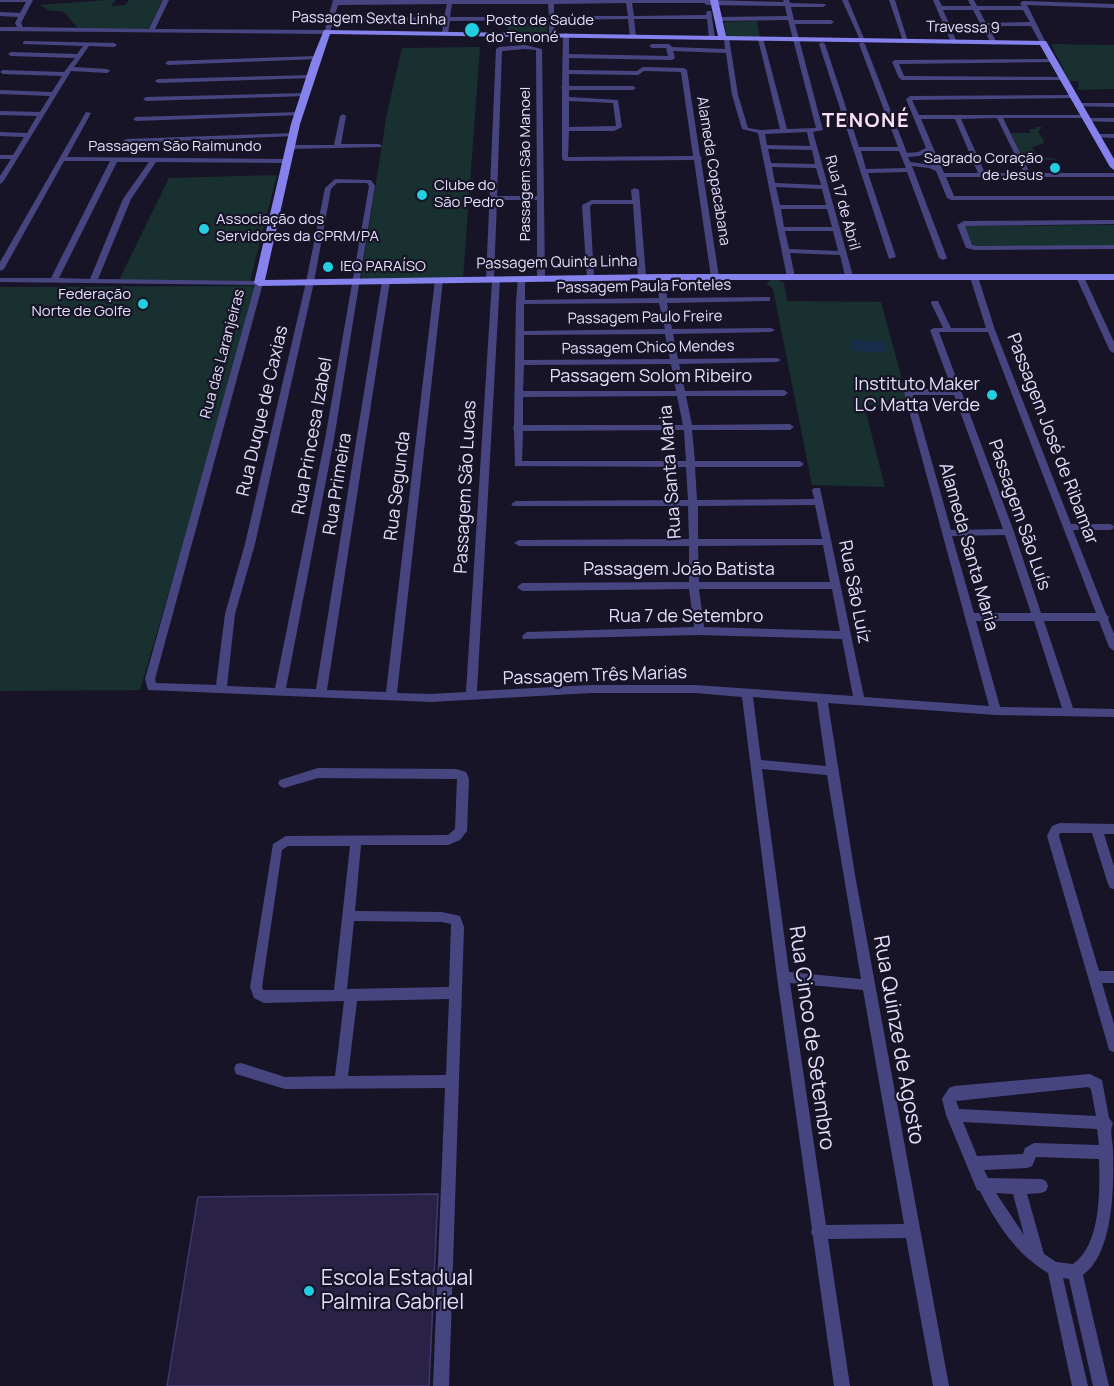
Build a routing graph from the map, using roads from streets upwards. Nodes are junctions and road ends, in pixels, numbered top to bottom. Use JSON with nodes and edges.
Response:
{"nodes":[{"id":1,"x":0,"y":0,"type":"edge"},
{"id":2,"x":30,"y":0,"type":"edge"},
{"id":3,"x":166,"y":0,"type":"edge"},
{"id":4,"x":629,"y":0,"type":"edge"},
{"id":5,"x":845,"y":0,"type":"edge"},
{"id":6,"x":892,"y":0,"type":"edge"},
{"id":7,"x":936,"y":0,"type":"edge"},
{"id":8,"x":971,"y":0,"type":"edge"},
{"id":9,"x":336,"y":1,"type":"edge"},
{"id":10,"x":450,"y":1,"type":"edge"},
{"id":11,"x":551,"y":1,"type":"edge"},
{"id":12,"x":710,"y":2,"type":"edge"},
{"id":13,"x":787,"y":3,"type":"edge"},
{"id":14,"x":1023,"y":4,"type":"edge"},
{"id":15,"x":823,"y":5,"type":"dead end"},
{"id":16,"x":1114,"y":6,"type":"edge"},
{"id":17,"x":940,"y":8,"type":"junction"},
{"id":18,"x":975,"y":8,"type":"junction"},
{"id":19,"x":0,"y":14,"type":"edge"},
{"id":20,"x":22,"y":15,"type":"junction"},
{"id":21,"x":710,"y":17,"type":"junction"},
{"id":22,"x":552,"y":18,"type":"junction"},
{"id":23,"x":631,"y":18,"type":"junction"},
{"id":24,"x":447,"y":19,"type":"junction"},
{"id":25,"x":719,"y":19,"type":"junction"},
{"id":26,"x":330,"y":20,"type":"junction"},
{"id":27,"x":791,"y":20,"type":"junction"},
{"id":28,"x":831,"y":22,"type":"dead end"},
{"id":29,"x":1033,"y":24,"type":"junction"},
{"id":30,"x":948,"y":25,"type":"junction"},
{"id":31,"x":984,"y":25,"type":"junction"},
{"id":32,"x":0,"y":29,"type":"edge"},
{"id":33,"x":21,"y":29,"type":"junction"},
{"id":34,"x":86,"y":30,"type":"junction"},
{"id":35,"x":152,"y":31,"type":"junction"},
{"id":36,"x":327,"y":32,"type":"junction"},
{"id":37,"x":445,"y":33,"type":"junction"},
{"id":38,"x":552,"y":35,"type":"junction"},
{"id":39,"x":566,"y":35,"type":"junction"},
{"id":40,"x":633,"y":37,"type":"junction"},
{"id":41,"x":712,"y":38,"type":"junction"},
{"id":42,"x":725,"y":39,"type":"junction"},
{"id":43,"x":761,"y":39,"type":"junction"},
{"id":44,"x":796,"y":39,"type":"junction"},
{"id":45,"x":883,"y":40,"type":"joint"},
{"id":46,"x":906,"y":41,"type":"junction"},
{"id":47,"x":862,"y":42,"type":"junction"},
{"id":48,"x":954,"y":42,"type":"junction"},
{"id":49,"x":25,"y":43,"type":"dead end"},
{"id":50,"x":994,"y":43,"type":"junction"},
{"id":51,"x":1043,"y":43,"type":"junction"},
{"id":52,"x":75,"y":44,"type":"junction"},
{"id":53,"x":88,"y":44,"type":"junction"},
{"id":54,"x":822,"y":44,"type":"dead end"},
{"id":55,"x":114,"y":45,"type":"dead end"},
{"id":56,"x":652,"y":46,"type":"dead end"},
{"id":57,"x":504,"y":47,"type":"joint"},
{"id":58,"x":729,"y":51,"type":"junction"},
{"id":59,"x":566,"y":53,"type":"junction"},
{"id":60,"x":671,"y":53,"type":"junction"},
{"id":61,"x":11,"y":54,"type":"dead end"},
{"id":62,"x":78,"y":56,"type":"junction"},
{"id":63,"x":316,"y":58,"type":"junction"},
{"id":64,"x":1052,"y":61,"type":"junction"},
{"id":65,"x":168,"y":63,"type":"dead end"},
{"id":66,"x":68,"y":71,"type":"junction"},
{"id":67,"x":107,"y":71,"type":"dead end"},
{"id":68,"x":3,"y":72,"type":"dead end"},
{"id":69,"x":565,"y":72,"type":"junction"},
{"id":70,"x":311,"y":77,"type":"junction"},
{"id":71,"x":1062,"y":79,"type":"junction"},
{"id":72,"x":158,"y":81,"type":"dead end"},
{"id":73,"x":564,"y":88,"type":"junction"},
{"id":74,"x":633,"y":88,"type":"dead end"},
{"id":75,"x":0,"y":92,"type":"edge"},
{"id":76,"x":55,"y":94,"type":"junction"},
{"id":77,"x":305,"y":95,"type":"junction"},
{"id":78,"x":1072,"y":97,"type":"junction"},
{"id":79,"x":146,"y":99,"type":"dead end"},
{"id":80,"x":565,"y":99,"type":"junction"},
{"id":81,"x":1077,"y":105,"type":"junction"},
{"id":82,"x":1114,"y":105,"type":"edge"},
{"id":83,"x":0,"y":113,"type":"edge"},
{"id":84,"x":88,"y":113,"type":"dead end"},
{"id":85,"x":42,"y":114,"type":"junction"},
{"id":86,"x":300,"y":114,"type":"junction"},
{"id":87,"x":343,"y":116,"type":"dead end"},
{"id":88,"x":999,"y":116,"type":"junction"},
{"id":89,"x":916,"y":117,"type":"junction"},
{"id":90,"x":957,"y":117,"type":"junction"},
{"id":91,"x":1085,"y":118,"type":"junction"},
{"id":92,"x":136,"y":120,"type":"dead end"},
{"id":93,"x":1114,"y":120,"type":"edge"},
{"id":94,"x":564,"y":129,"type":"junction"},
{"id":95,"x":761,"y":132,"type":"junction"},
{"id":96,"x":784,"y":132,"type":"junction"},
{"id":97,"x":810,"y":132,"type":"junction"},
{"id":98,"x":0,"y":134,"type":"edge"},
{"id":99,"x":29,"y":135,"type":"junction"},
{"id":100,"x":294,"y":135,"type":"junction"},
{"id":101,"x":1096,"y":136,"type":"junction"},
{"id":102,"x":1114,"y":136,"type":"edge"},
{"id":103,"x":126,"y":141,"type":"dead end"},
{"id":104,"x":337,"y":146,"type":"junction"},
{"id":105,"x":379,"y":146,"type":"dead end"},
{"id":106,"x":291,"y":147,"type":"junction"},
{"id":107,"x":764,"y":147,"type":"junction"},
{"id":108,"x":813,"y":148,"type":"junction"},
{"id":109,"x":929,"y":148,"type":"junction"},
{"id":110,"x":856,"y":149,"type":"junction"},
{"id":111,"x":903,"y":152,"type":"junction"},
{"id":112,"x":0,"y":157,"type":"edge"},
{"id":113,"x":15,"y":157,"type":"junction"},
{"id":114,"x":699,"y":158,"type":"junction"},
{"id":115,"x":62,"y":159,"type":"junction"},
{"id":116,"x":114,"y":160,"type":"junction"},
{"id":117,"x":153,"y":161,"type":"junction"},
{"id":118,"x":287,"y":161,"type":"junction"},
{"id":119,"x":768,"y":165,"type":"junction"},
{"id":120,"x":818,"y":166,"type":"junction"},
{"id":121,"x":908,"y":167,"type":"junction"},
{"id":122,"x":1114,"y":167,"type":"edge"},
{"id":123,"x":863,"y":171,"type":"junction"},
{"id":124,"x":939,"y":172,"type":"junction"},
{"id":125,"x":1028,"y":175,"type":"junction"},
{"id":126,"x":1114,"y":175,"type":"edge"},
{"id":127,"x":983,"y":176,"type":"junction"},
{"id":128,"x":0,"y":181,"type":"edge"},
{"id":129,"x":772,"y":185,"type":"junction"},
{"id":130,"x":372,"y":186,"type":"joint"},
{"id":131,"x":824,"y":187,"type":"junction"},
{"id":132,"x":635,"y":190,"type":"dead end"},
{"id":133,"x":493,"y":198,"type":"junction"},
{"id":134,"x":539,"y":198,"type":"junction"},
{"id":135,"x":1114,"y":198,"type":"edge"},
{"id":136,"x":635,"y":202,"type":"junction"},
{"id":137,"x":777,"y":207,"type":"junction"},
{"id":138,"x":829,"y":207,"type":"junction"},
{"id":139,"x":1114,"y":222,"type":"edge"},
{"id":140,"x":781,"y":229,"type":"junction"},
{"id":141,"x":835,"y":229,"type":"junction"},
{"id":142,"x":1114,"y":247,"type":"edge"},
{"id":143,"x":786,"y":251,"type":"junction"},
{"id":144,"x":842,"y":253,"type":"junction"},
{"id":145,"x":892,"y":258,"type":"dead end"},
{"id":146,"x":943,"y":258,"type":"dead end"},
{"id":147,"x":0,"y":269,"type":"edge"},
{"id":148,"x":715,"y":276,"type":"junction"},
{"id":149,"x":849,"y":276,"type":"junction"},
{"id":150,"x":642,"y":277,"type":"junction"},
{"id":151,"x":661,"y":277,"type":"junction"},
{"id":152,"x":791,"y":277,"type":"junction"},
{"id":153,"x":974,"y":277,"type":"junction"},
{"id":154,"x":1080,"y":277,"type":"junction"},
{"id":155,"x":1114,"y":277,"type":"edge"},
{"id":156,"x":590,"y":278,"type":"junction"},
{"id":157,"x":493,"y":279,"type":"junction"},
{"id":158,"x":521,"y":279,"type":"junction"},
{"id":159,"x":542,"y":279,"type":"junction"},
{"id":160,"x":0,"y":280,"type":"edge"},
{"id":161,"x":54,"y":280,"type":"junction"},
{"id":162,"x":386,"y":280,"type":"junction"},
{"id":163,"x":439,"y":280,"type":"junction"},
{"id":164,"x":93,"y":281,"type":"junction"},
{"id":165,"x":358,"y":281,"type":"junction"},
{"id":166,"x":310,"y":282,"type":"junction"},
{"id":167,"x":258,"y":283,"type":"junction"},
{"id":168,"x":767,"y":299,"type":"dead end"},
{"id":169,"x":663,"y":301,"type":"junction"},
{"id":170,"x":520,"y":302,"type":"junction"},
{"id":171,"x":935,"y":303,"type":"dead end"},
{"id":172,"x":771,"y":330,"type":"dead end"},
{"id":173,"x":948,"y":330,"type":"junction"},
{"id":174,"x":991,"y":330,"type":"junction"},
{"id":175,"x":669,"y":331,"type":"junction"},
{"id":176,"x":520,"y":333,"type":"junction"},
{"id":177,"x":1114,"y":351,"type":"edge"},
{"id":178,"x":777,"y":360,"type":"dead end"},
{"id":179,"x":676,"y":362,"type":"junction"},
{"id":180,"x":519,"y":363,"type":"junction"},
{"id":181,"x":957,"y":392,"type":"junction"},
{"id":182,"x":784,"y":393,"type":"dead end"},
{"id":183,"x":518,"y":394,"type":"junction"},
{"id":184,"x":683,"y":394,"type":"junction"},
{"id":185,"x":790,"y":427,"type":"dead end"},
{"id":186,"x":517,"y":428,"type":"junction"},
{"id":187,"x":688,"y":428,"type":"junction"},
{"id":188,"x":690,"y":464,"type":"junction"},
{"id":189,"x":800,"y":464,"type":"dead end"},
{"id":190,"x":817,"y":489,"type":"dead end"},
{"id":191,"x":693,"y":502,"type":"junction"},
{"id":192,"x":819,"y":502,"type":"junction"},
{"id":193,"x":516,"y":504,"type":"dead end"},
{"id":194,"x":1068,"y":527,"type":"junction"},
{"id":195,"x":1110,"y":527,"type":"dead end"},
{"id":196,"x":946,"y":532,"type":"junction"},
{"id":197,"x":1009,"y":532,"type":"junction"},
{"id":198,"x":692,"y":542,"type":"junction"},
{"id":199,"x":827,"y":542,"type":"junction"},
{"id":200,"x":519,"y":543,"type":"dead end"},
{"id":201,"x":836,"y":585,"type":"junction"},
{"id":202,"x":694,"y":586,"type":"junction"},
{"id":203,"x":522,"y":587,"type":"dead end"},
{"id":204,"x":971,"y":617,"type":"junction"},
{"id":205,"x":1036,"y":617,"type":"junction"},
{"id":206,"x":1104,"y":617,"type":"junction"},
{"id":207,"x":699,"y":631,"type":"junction"},
{"id":208,"x":846,"y":635,"type":"junction"},
{"id":209,"x":527,"y":636,"type":"dead end"},
{"id":210,"x":1114,"y":647,"type":"edge"},
{"id":211,"x":150,"y":683,"type":"joint"},
{"id":212,"x":221,"y":689,"type":"junction"},
{"id":213,"x":280,"y":690,"type":"junction"},
{"id":214,"x":321,"y":692,"type":"junction"},
{"id":215,"x":747,"y":694,"type":"junction"},
{"id":216,"x":391,"y":696,"type":"junction"},
{"id":217,"x":471,"y":697,"type":"junction"},
{"id":218,"x":822,"y":699,"type":"junction"},
{"id":219,"x":859,"y":701,"type":"junction"},
{"id":220,"x":996,"y":711,"type":"junction"},
{"id":221,"x":1069,"y":712,"type":"junction"},
{"id":222,"x":1114,"y":713,"type":"edge"},
{"id":223,"x":757,"y":764,"type":"junction"},
{"id":224,"x":832,"y":771,"type":"junction"},
{"id":225,"x":284,"y":783,"type":"dead end"},
{"id":226,"x":1096,"y":828,"type":"junction"},
{"id":227,"x":1114,"y":829,"type":"edge"},
{"id":228,"x":356,"y":840,"type":"junction"},
{"id":229,"x":1114,"y":884,"type":"edge"},
{"id":230,"x":350,"y":916,"type":"junction"},
{"id":231,"x":783,"y":977,"type":"junction"},
{"id":232,"x":1094,"y":977,"type":"junction"},
{"id":233,"x":1114,"y":977,"type":"edge"},
{"id":234,"x":868,"y":985,"type":"junction"},
{"id":235,"x":454,"y":993,"type":"junction"},
{"id":236,"x":345,"y":996,"type":"junction"},
{"id":237,"x":1114,"y":1046,"type":"edge"},
{"id":238,"x":241,"y":1069,"type":"dead end"},
{"id":239,"x":451,"y":1081,"type":"junction"},
{"id":240,"x":341,"y":1082,"type":"junction"},
{"id":241,"x":953,"y":1115,"type":"junction"},
{"id":242,"x":1106,"y":1124,"type":"junction"},
{"id":243,"x":1107,"y":1152,"type":"junction"},
{"id":244,"x":974,"y":1163,"type":"junction"},
{"id":245,"x":982,"y":1185,"type":"junction"},
{"id":246,"x":1018,"y":1186,"type":"junction"},
{"id":247,"x":1041,"y":1186,"type":"dead end"},
{"id":248,"x":911,"y":1231,"type":"junction"},
{"id":249,"x":818,"y":1232,"type":"junction"},
{"id":250,"x":1038,"y":1259,"type":"junction"},
{"id":251,"x":1054,"y":1269,"type":"junction"},
{"id":252,"x":1075,"y":1272,"type":"junction"},
{"id":253,"x":1087,"y":1328,"type":"junction"},
{"id":254,"x":1067,"y":1329,"type":"junction"},
{"id":255,"x":441,"y":1386,"type":"edge"},
{"id":256,"x":842,"y":1386,"type":"edge"},
{"id":257,"x":941,"y":1386,"type":"edge"},
{"id":258,"x":1080,"y":1386,"type":"edge"},
{"id":259,"x":1101,"y":1386,"type":"edge"}],
"edges":[{"from":1,"to":2,"type":"street"},
{"from":2,"to":20,"type":"street"},
{"from":3,"to":35,"type":"street"},
{"from":4,"to":11,"type":"street"},
{"from":4,"to":12,"type":"street"},
{"from":4,"to":23,"type":"street"},
{"from":5,"to":47,"type":"street"},
{"from":6,"to":46,"type":"street"},
{"from":7,"to":17,"type":"street"},
{"from":8,"to":18,"type":"street"},
{"from":9,"to":10,"type":"street"},
{"from":9,"to":26,"type":"street"},
{"from":10,"to":11,"type":"street"},
{"from":10,"to":24,"type":"street"},
{"from":11,"to":22,"type":"street"},
{"from":12,"to":13,"type":"street"},
{"from":12,"to":21,"type":"street"},
{"from":12,"to":25,"type":"street"},
{"from":13,"to":15,"type":"street"},
{"from":13,"to":27,"type":"street"},
{"from":14,"to":16,"type":"street"},
{"from":14,"to":18,"type":"street"},
{"from":14,"to":29,"type":"street"},
{"from":17,"to":18,"type":"street"},
{"from":17,"to":30,"type":"street"},
{"from":18,"to":31,"type":"street"},
{"from":19,"to":20,"type":"street"},
{"from":20,"to":33,"type":"street"},
{"from":21,"to":23,"type":"street"},
{"from":21,"to":41,"type":"street"},
{"from":22,"to":23,"type":"street"},
{"from":22,"to":24,"type":"street"},
{"from":22,"to":38,"type":"street"},
{"from":23,"to":40,"type":"street"},
{"from":24,"to":26,"type":"street"},
{"from":24,"to":37,"type":"street"},
{"from":25,"to":27,"type":"street"},
{"from":25,"to":42,"type":"street"},
{"from":26,"to":36,"type":"street"},
{"from":27,"to":28,"type":"street"},
{"from":27,"to":44,"type":"street"},
{"from":29,"to":31,"type":"street"},
{"from":29,"to":51,"type":"street"},
{"from":30,"to":31,"type":"street"},
{"from":30,"to":48,"type":"street"},
{"from":31,"to":50,"type":"street"},
{"from":32,"to":33,"type":"street","name":"Passagem Sexta Linha"},
{"from":33,"to":34,"type":"street","name":"Passagem Sexta Linha"},
{"from":34,"to":35,"type":"street","name":"Passagem Sexta Linha"},
{"from":34,"to":52,"type":"street"},
{"from":35,"to":36,"type":"street","name":"Passagem Sexta Linha"},
{"from":36,"to":37,"type":"street","name":"Passagem Sexta Linha"},
{"from":36,"to":63,"type":"street","name":"Rua das Laranjeiras"},
{"from":37,"to":38,"type":"street","name":"Passagem Sexta Linha"},
{"from":38,"to":39,"type":"street","name":"Passagem Sexta Linha"},
{"from":39,"to":40,"type":"street","name":"Passagem Sexta Linha"},
{"from":39,"to":59,"type":"street"},
{"from":40,"to":41,"type":"street","name":"Passagem Sexta Linha"},
{"from":41,"to":42,"type":"street","name":"Passagem Sexta Linha"},
{"from":42,"to":43,"type":"street","name":"Passagem Sexta Linha"},
{"from":42,"to":58,"type":"street"},
{"from":43,"to":44,"type":"street","name":"Passagem Sexta Linha"},
{"from":43,"to":96,"type":"street"},
{"from":44,"to":47,"type":"street","name":"Passagem Sexta Linha"},
{"from":44,"to":97,"type":"street","name":"Rua 17 de Abril"},
{"from":45,"to":46,"type":"street","name":"Travessa 9"},
{"from":45,"to":47,"type":"street","name":"Passagem Sexta Linha"},
{"from":46,"to":48,"type":"street","name":"Travessa 9"},
{"from":47,"to":111,"type":"street"},
{"from":48,"to":50,"type":"street","name":"Travessa 9"},
{"from":49,"to":52,"type":"street"},
{"from":50,"to":51,"type":"street","name":"Travessa 9"},
{"from":51,"to":64,"type":"street"},
{"from":52,"to":53,"type":"street"},
{"from":53,"to":55,"type":"street"},
{"from":53,"to":62,"type":"street"},
{"from":54,"to":110,"type":"street"},
{"from":56,"to":60,"type":"street"},
{"from":57,"to":133,"type":"street","name":"Passagem São Lucas"},
{"from":57,"to":134,"type":"street","name":"Passagem São Manoel"},
{"from":58,"to":60,"type":"street"},
{"from":58,"to":95,"type":"street"},
{"from":59,"to":60,"type":"street"},
{"from":59,"to":69,"type":"street"},
{"from":61,"to":62,"type":"street"},
{"from":62,"to":66,"type":"street"},
{"from":63,"to":65,"type":"street"},
{"from":63,"to":70,"type":"street","name":"Rua das Laranjeiras"},
{"from":64,"to":71,"type":"street"},
{"from":64,"to":71,"type":"street"},
{"from":66,"to":67,"type":"street"},
{"from":66,"to":68,"type":"street"},
{"from":66,"to":76,"type":"street"},
{"from":69,"to":73,"type":"street"},
{"from":69,"to":114,"type":"street","name":"Alameda Copacabana"},
{"from":70,"to":72,"type":"street"},
{"from":70,"to":77,"type":"street","name":"Rua das Laranjeiras"},
{"from":71,"to":78,"type":"street"},
{"from":73,"to":74,"type":"street"},
{"from":73,"to":80,"type":"street"},
{"from":75,"to":76,"type":"street"},
{"from":76,"to":85,"type":"street"},
{"from":77,"to":79,"type":"street"},
{"from":77,"to":86,"type":"street","name":"Rua das Laranjeiras"},
{"from":78,"to":81,"type":"street"},
{"from":78,"to":89,"type":"street"},
{"from":80,"to":94,"type":"street"},
{"from":80,"to":94,"type":"street"},
{"from":81,"to":82,"type":"street"},
{"from":81,"to":91,"type":"street"},
{"from":83,"to":85,"type":"street"},
{"from":84,"to":115,"type":"street"},
{"from":85,"to":99,"type":"street"},
{"from":86,"to":92,"type":"street"},
{"from":86,"to":100,"type":"street","name":"Rua das Laranjeiras"},
{"from":87,"to":104,"type":"street"},
{"from":88,"to":90,"type":"street"},
{"from":88,"to":91,"type":"street"},
{"from":88,"to":125,"type":"street"},
{"from":89,"to":90,"type":"street"},
{"from":89,"to":109,"type":"street"},
{"from":90,"to":127,"type":"street"},
{"from":91,"to":93,"type":"street"},
{"from":91,"to":101,"type":"street"},
{"from":94,"to":114,"type":"street"},
{"from":95,"to":96,"type":"street"},
{"from":95,"to":107,"type":"street"},
{"from":96,"to":97,"type":"street"},
{"from":97,"to":108,"type":"street","name":"Rua 17 de Abril"},
{"from":98,"to":99,"type":"street"},
{"from":99,"to":113,"type":"street"},
{"from":100,"to":103,"type":"street"},
{"from":100,"to":106,"type":"street","name":"Rua das Laranjeiras"},
{"from":101,"to":102,"type":"street"},
{"from":101,"to":122,"type":"street"},
{"from":104,"to":105,"type":"street"},
{"from":104,"to":106,"type":"street"},
{"from":106,"to":118,"type":"street","name":"Rua das Laranjeiras"},
{"from":107,"to":108,"type":"street"},
{"from":107,"to":119,"type":"street"},
{"from":108,"to":120,"type":"street","name":"Rua 17 de Abril"},
{"from":109,"to":111,"type":"street"},
{"from":109,"to":124,"type":"street"},
{"from":110,"to":111,"type":"street"},
{"from":110,"to":123,"type":"street"},
{"from":111,"to":121,"type":"street"},
{"from":112,"to":113,"type":"street"},
{"from":113,"to":128,"type":"street"},
{"from":114,"to":148,"type":"street","name":"Alameda Copacabana"},
{"from":115,"to":116,"type":"street","name":"Passagem São Raimundo"},
{"from":115,"to":147,"type":"street"},
{"from":116,"to":117,"type":"street","name":"Passagem São Raimundo"},
{"from":116,"to":161,"type":"street"},
{"from":117,"to":118,"type":"street","name":"Passagem São Raimundo"},
{"from":117,"to":164,"type":"street"},
{"from":118,"to":167,"type":"street","name":"Rua das Laranjeiras"},
{"from":119,"to":120,"type":"street"},
{"from":119,"to":129,"type":"street"},
{"from":120,"to":131,"type":"street","name":"Rua 17 de Abril"},
{"from":121,"to":123,"type":"street"},
{"from":121,"to":124,"type":"street"},
{"from":121,"to":146,"type":"street"},
{"from":123,"to":145,"type":"street"},
{"from":124,"to":127,"type":"street"},
{"from":124,"to":135,"type":"street"},
{"from":125,"to":126,"type":"street"},
{"from":125,"to":127,"type":"street"},
{"from":129,"to":131,"type":"street"},
{"from":129,"to":137,"type":"street"},
{"from":130,"to":165,"type":"street","name":"Rua Princesa Izabel"},
{"from":130,"to":166,"type":"street","name":"Rua Duque de Caxias"},
{"from":131,"to":138,"type":"street","name":"Rua 17 de Abril"},
{"from":132,"to":136,"type":"street"},
{"from":133,"to":134,"type":"street"},
{"from":133,"to":157,"type":"street","name":"Passagem São Lucas"},
{"from":134,"to":159,"type":"street","name":"Passagem São Manoel"},
{"from":136,"to":150,"type":"street"},
{"from":136,"to":156,"type":"street"},
{"from":137,"to":138,"type":"street"},
{"from":137,"to":140,"type":"street"},
{"from":138,"to":141,"type":"street","name":"Rua 17 de Abril"},
{"from":139,"to":142,"type":"street"},
{"from":140,"to":141,"type":"street"},
{"from":140,"to":143,"type":"street"},
{"from":141,"to":144,"type":"street","name":"Rua 17 de Abril"},
{"from":143,"to":144,"type":"street"},
{"from":143,"to":152,"type":"street"},
{"from":144,"to":149,"type":"street","name":"Rua 17 de Abril"},
{"from":148,"to":151,"type":"street","name":"Passagem Quinta Linha"},
{"from":148,"to":152,"type":"street","name":"Passagem Quinta Linha"},
{"from":149,"to":152,"type":"street","name":"Passagem Quinta Linha"},
{"from":149,"to":153,"type":"street","name":"Passagem Quinta Linha"},
{"from":150,"to":151,"type":"street","name":"Passagem Quinta Linha"},
{"from":150,"to":156,"type":"street","name":"Passagem Quinta Linha"},
{"from":151,"to":169,"type":"street","name":"Rua Santa Maria"},
{"from":153,"to":154,"type":"street","name":"Passagem Quinta Linha"},
{"from":153,"to":174,"type":"street","name":"Passagem José de Ribamar"},
{"from":154,"to":155,"type":"street","name":"Passagem Quinta Linha"},
{"from":154,"to":177,"type":"street"},
{"from":156,"to":159,"type":"street","name":"Passagem Quinta Linha"},
{"from":157,"to":158,"type":"street","name":"Passagem Quinta Linha"},
{"from":157,"to":163,"type":"street","name":"Passagem Quinta Linha"},
{"from":157,"to":217,"type":"street","name":"Passagem São Lucas"},
{"from":158,"to":159,"type":"street","name":"Passagem Quinta Linha"},
{"from":158,"to":170,"type":"street"},
{"from":160,"to":161,"type":"street","name":"Passagem Quinta Linha"},
{"from":161,"to":164,"type":"street","name":"Passagem Quinta Linha"},
{"from":162,"to":163,"type":"street","name":"Passagem Quinta Linha"},
{"from":162,"to":165,"type":"street","name":"Passagem Quinta Linha"},
{"from":162,"to":214,"type":"street","name":"Rua Primeira"},
{"from":163,"to":216,"type":"street","name":"Rua Segunda"},
{"from":164,"to":167,"type":"street","name":"Passagem Quinta Linha"},
{"from":165,"to":166,"type":"street","name":"Passagem Quinta Linha"},
{"from":165,"to":213,"type":"street","name":"Rua Princesa Izabel"},
{"from":166,"to":167,"type":"street","name":"Passagem Quinta Linha"},
{"from":166,"to":212,"type":"street","name":"Rua Duque de Caxias"},
{"from":167,"to":211,"type":"street","name":"Rua das Laranjeiras"},
{"from":168,"to":169,"type":"street","name":"Passagem Paula Fonteles"},
{"from":169,"to":170,"type":"street","name":"Passagem Paula Fonteles"},
{"from":169,"to":175,"type":"street","name":"Rua Santa Maria"},
{"from":170,"to":176,"type":"street"},
{"from":171,"to":173,"type":"street"},
{"from":172,"to":175,"type":"street","name":"Passagem Paulo Freire"},
{"from":173,"to":174,"type":"street"},
{"from":173,"to":181,"type":"street","name":"Passagem São Luís"},
{"from":174,"to":194,"type":"street","name":"Passagem José de Ribamar"},
{"from":175,"to":176,"type":"street","name":"Passagem Paulo Freire"},
{"from":175,"to":179,"type":"street","name":"Rua Santa Maria"},
{"from":176,"to":180,"type":"street"},
{"from":178,"to":179,"type":"street","name":"Passagem Chico Mendes"},
{"from":179,"to":180,"type":"street","name":"Passagem Chico Mendes"},
{"from":179,"to":184,"type":"street","name":"Rua Santa Maria"},
{"from":180,"to":183,"type":"street"},
{"from":181,"to":196,"type":"street","name":"Alameda Santa Maria"},
{"from":181,"to":197,"type":"street","name":"Passagem São Luís"},
{"from":182,"to":184,"type":"street","name":"Passagem Solom Ribeiro"},
{"from":183,"to":184,"type":"street","name":"Passagem Solom Ribeiro"},
{"from":183,"to":186,"type":"street"},
{"from":184,"to":187,"type":"street","name":"Rua Santa Maria"},
{"from":185,"to":187,"type":"street"},
{"from":186,"to":187,"type":"street"},
{"from":186,"to":188,"type":"street"},
{"from":187,"to":188,"type":"street","name":"Rua Santa Maria"},
{"from":188,"to":189,"type":"street"},
{"from":188,"to":191,"type":"street","name":"Rua Santa Maria"},
{"from":190,"to":192,"type":"street","name":"Rua São Luíz"},
{"from":191,"to":192,"type":"street"},
{"from":191,"to":193,"type":"street"},
{"from":191,"to":198,"type":"street","name":"Rua Santa Maria"},
{"from":192,"to":199,"type":"street","name":"Rua São Luíz"},
{"from":194,"to":195,"type":"street"},
{"from":194,"to":206,"type":"street","name":"Passagem José de Ribamar"},
{"from":196,"to":197,"type":"street"},
{"from":196,"to":204,"type":"street","name":"Alameda Santa Maria"},
{"from":197,"to":205,"type":"street","name":"Passagem São Luís"},
{"from":198,"to":199,"type":"street"},
{"from":198,"to":200,"type":"street"},
{"from":198,"to":202,"type":"street","name":"Rua Santa Maria"},
{"from":199,"to":201,"type":"street","name":"Rua São Luíz"},
{"from":201,"to":202,"type":"street","name":"Passagem João Batista"},
{"from":201,"to":208,"type":"street","name":"Rua São Luíz"},
{"from":202,"to":203,"type":"street","name":"Passagem João Batista"},
{"from":202,"to":207,"type":"street","name":"Rua Santa Maria"},
{"from":204,"to":205,"type":"street"},
{"from":204,"to":220,"type":"street","name":"Alameda Santa Maria"},
{"from":205,"to":206,"type":"street"},
{"from":205,"to":221,"type":"street","name":"Passagem São Luís"},
{"from":206,"to":210,"type":"street","name":"Passagem José de Ribamar"},
{"from":207,"to":208,"type":"street","name":"Rua 7 de Setembro"},
{"from":207,"to":209,"type":"street","name":"Rua 7 de Setembro"},
{"from":208,"to":219,"type":"street","name":"Rua São Luíz"},
{"from":211,"to":212,"type":"street","name":"Passagem Três Marias"},
{"from":212,"to":213,"type":"street","name":"Passagem Três Marias"},
{"from":213,"to":214,"type":"street","name":"Passagem Três Marias"},
{"from":214,"to":216,"type":"street","name":"Passagem Três Marias"},
{"from":215,"to":217,"type":"street","name":"Passagem Três Marias"},
{"from":215,"to":218,"type":"street","name":"Passagem Três Marias"},
{"from":215,"to":223,"type":"street","name":"Rua Cinco de Setembro"},
{"from":216,"to":217,"type":"street","name":"Passagem Três Marias"},
{"from":218,"to":219,"type":"street","name":"Passagem Três Marias"},
{"from":218,"to":224,"type":"street","name":"Rua Quinze de Agosto"},
{"from":219,"to":220,"type":"street","name":"Passagem Três Marias"},
{"from":220,"to":221,"type":"street","name":"Passagem Três Marias"},
{"from":221,"to":222,"type":"street","name":"Passagem Três Marias"},
{"from":223,"to":224,"type":"street"},
{"from":223,"to":231,"type":"street","name":"Rua Cinco de Setembro"},
{"from":224,"to":234,"type":"street","name":"Rua Quinze de Agosto"},
{"from":225,"to":228,"type":"street"},
{"from":226,"to":227,"type":"street"},
{"from":226,"to":229,"type":"street"},
{"from":226,"to":232,"type":"street"},
{"from":228,"to":230,"type":"street"},
{"from":228,"to":236,"type":"street"},
{"from":230,"to":235,"type":"street"},
{"from":230,"to":236,"type":"street"},
{"from":231,"to":234,"type":"street"},
{"from":231,"to":249,"type":"street","name":"Rua Cinco de Setembro"},
{"from":232,"to":233,"type":"street"},
{"from":232,"to":237,"type":"street"},
{"from":234,"to":248,"type":"street","name":"Rua Quinze de Agosto"},
{"from":235,"to":236,"type":"street"},
{"from":235,"to":239,"type":"street"},
{"from":236,"to":240,"type":"street"},
{"from":238,"to":240,"type":"street"},
{"from":239,"to":240,"type":"street"},
{"from":239,"to":255,"type":"street"},
{"from":241,"to":242,"type":"street"},
{"from":241,"to":242,"type":"street"},
{"from":241,"to":244,"type":"street"},
{"from":242,"to":243,"type":"street"},
{"from":243,"to":244,"type":"street"},
{"from":243,"to":252,"type":"street"},
{"from":244,"to":245,"type":"street"},
{"from":245,"to":246,"type":"street"},
{"from":245,"to":250,"type":"street"},
{"from":246,"to":247,"type":"street"},
{"from":246,"to":250,"type":"street"},
{"from":248,"to":249,"type":"street"},
{"from":248,"to":257,"type":"street","name":"Rua Quinze de Agosto"},
{"from":249,"to":256,"type":"street","name":"Rua Cinco de Setembro"},
{"from":250,"to":251,"type":"street"},
{"from":251,"to":252,"type":"street"},
{"from":251,"to":254,"type":"street"},
{"from":252,"to":253,"type":"street"},
{"from":253,"to":254,"type":"street"},
{"from":253,"to":259,"type":"street"},
{"from":254,"to":258,"type":"street"}]}
